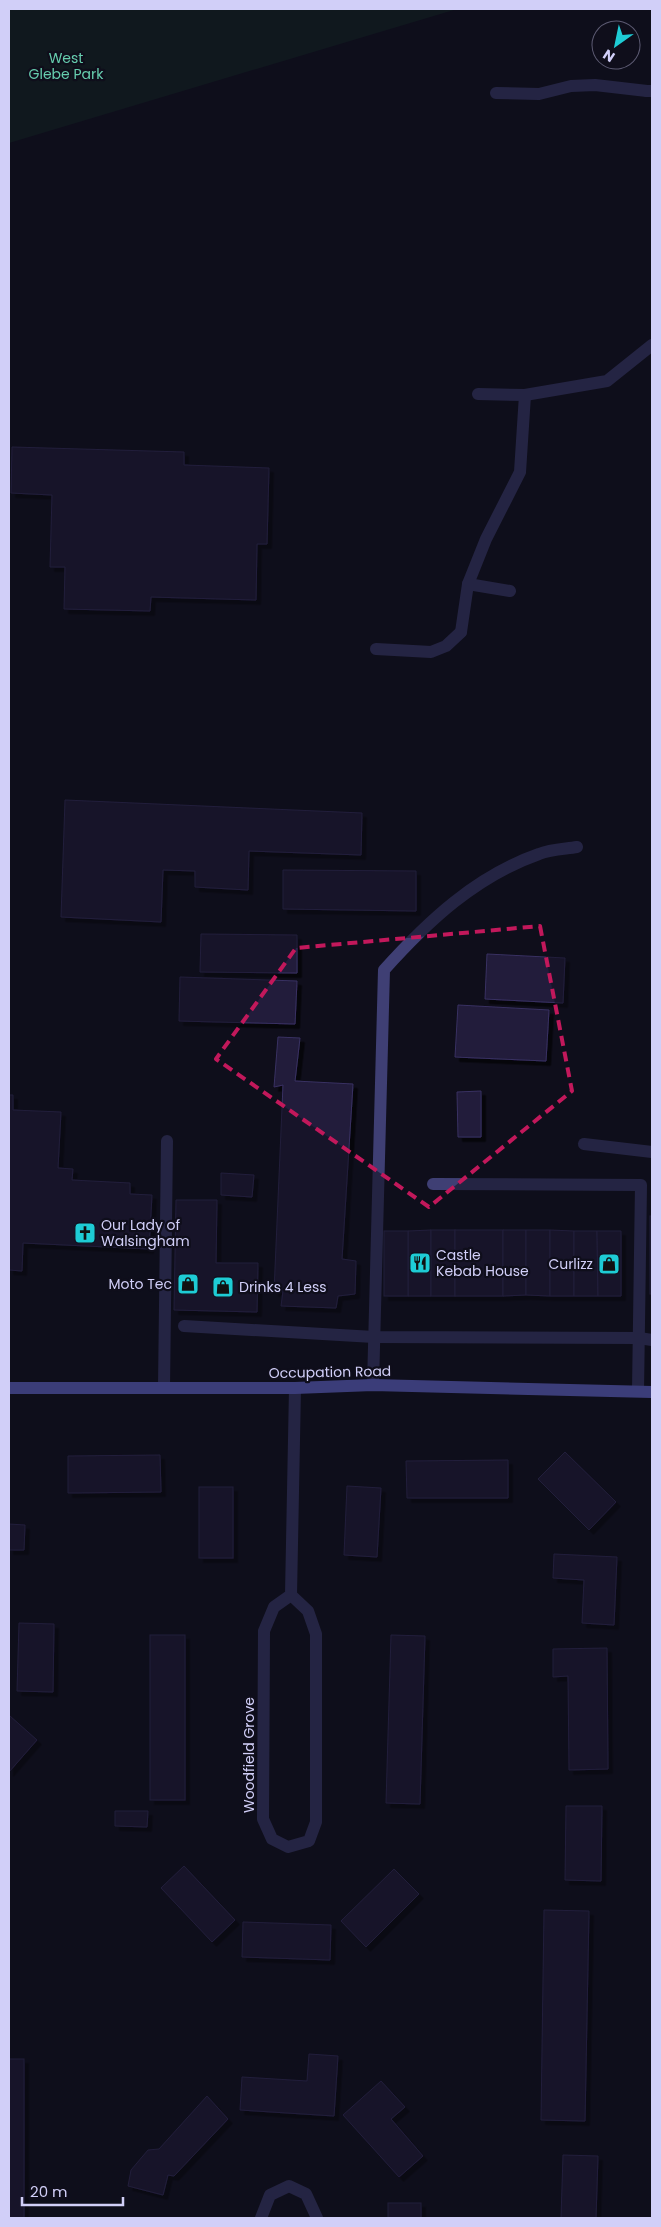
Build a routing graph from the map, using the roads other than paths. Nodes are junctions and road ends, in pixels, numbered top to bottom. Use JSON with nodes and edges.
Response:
{"nodes":[{"id":1,"x":650,"y":91,"type":"edge"},
{"id":2,"x":496,"y":93,"type":"dead end"},
{"id":3,"x":652,"y":345,"type":"edge"},
{"id":4,"x":478,"y":394,"type":"dead end"},
{"id":5,"x":525,"y":395,"type":"junction"},
{"id":6,"x":468,"y":584,"type":"junction"},
{"id":7,"x":510,"y":591,"type":"dead end"},
{"id":8,"x":376,"y":649,"type":"dead end"},
{"id":9,"x":577,"y":848,"type":"dead end"},
{"id":10,"x":167,"y":1141,"type":"dead end"},
{"id":11,"x":584,"y":1144,"type":"dead end"},
{"id":12,"x":652,"y":1152,"type":"edge"},
{"id":13,"x":433,"y":1184,"type":"dead end"},
{"id":14,"x":184,"y":1326,"type":"dead end"},
{"id":15,"x":374,"y":1337,"type":"junction"},
{"id":16,"x":639,"y":1338,"type":"junction"},
{"id":17,"x":652,"y":1340,"type":"edge"},
{"id":18,"x":373,"y":1385,"type":"junction"},
{"id":19,"x":9,"y":1388,"type":"edge"},
{"id":20,"x":164,"y":1388,"type":"junction"},
{"id":21,"x":296,"y":1388,"type":"junction"},
{"id":22,"x":638,"y":1391,"type":"junction"},
{"id":23,"x":652,"y":1392,"type":"edge"},
{"id":24,"x":291,"y":1595,"type":"junction"},
{"id":25,"x":261,"y":2218,"type":"edge"},
{"id":26,"x":317,"y":2218,"type":"edge"}],
"edges":[{"from":1,"to":2,"type":"street"},
{"from":3,"to":5,"type":"street"},
{"from":4,"to":5,"type":"street"},
{"from":5,"to":6,"type":"street"},
{"from":6,"to":7,"type":"street"},
{"from":6,"to":8,"type":"street"},
{"from":9,"to":15,"type":"street"},
{"from":10,"to":20,"type":"street"},
{"from":11,"to":12,"type":"street"},
{"from":13,"to":16,"type":"street"},
{"from":14,"to":15,"type":"street"},
{"from":15,"to":16,"type":"street"},
{"from":15,"to":18,"type":"street"},
{"from":16,"to":17,"type":"street"},
{"from":16,"to":22,"type":"street"},
{"from":18,"to":21,"type":"street","name":"Occupation Road"},
{"from":18,"to":22,"type":"street","name":"Occupation Road"},
{"from":19,"to":20,"type":"street","name":"Occupation Road"},
{"from":20,"to":21,"type":"street","name":"Occupation Road"},
{"from":21,"to":24,"type":"street"},
{"from":22,"to":23,"type":"street","name":"Occupation Road"},
{"from":24,"to":24,"type":"street","name":"Woodfield Grove"},
{"from":25,"to":26,"type":"street"}]}
